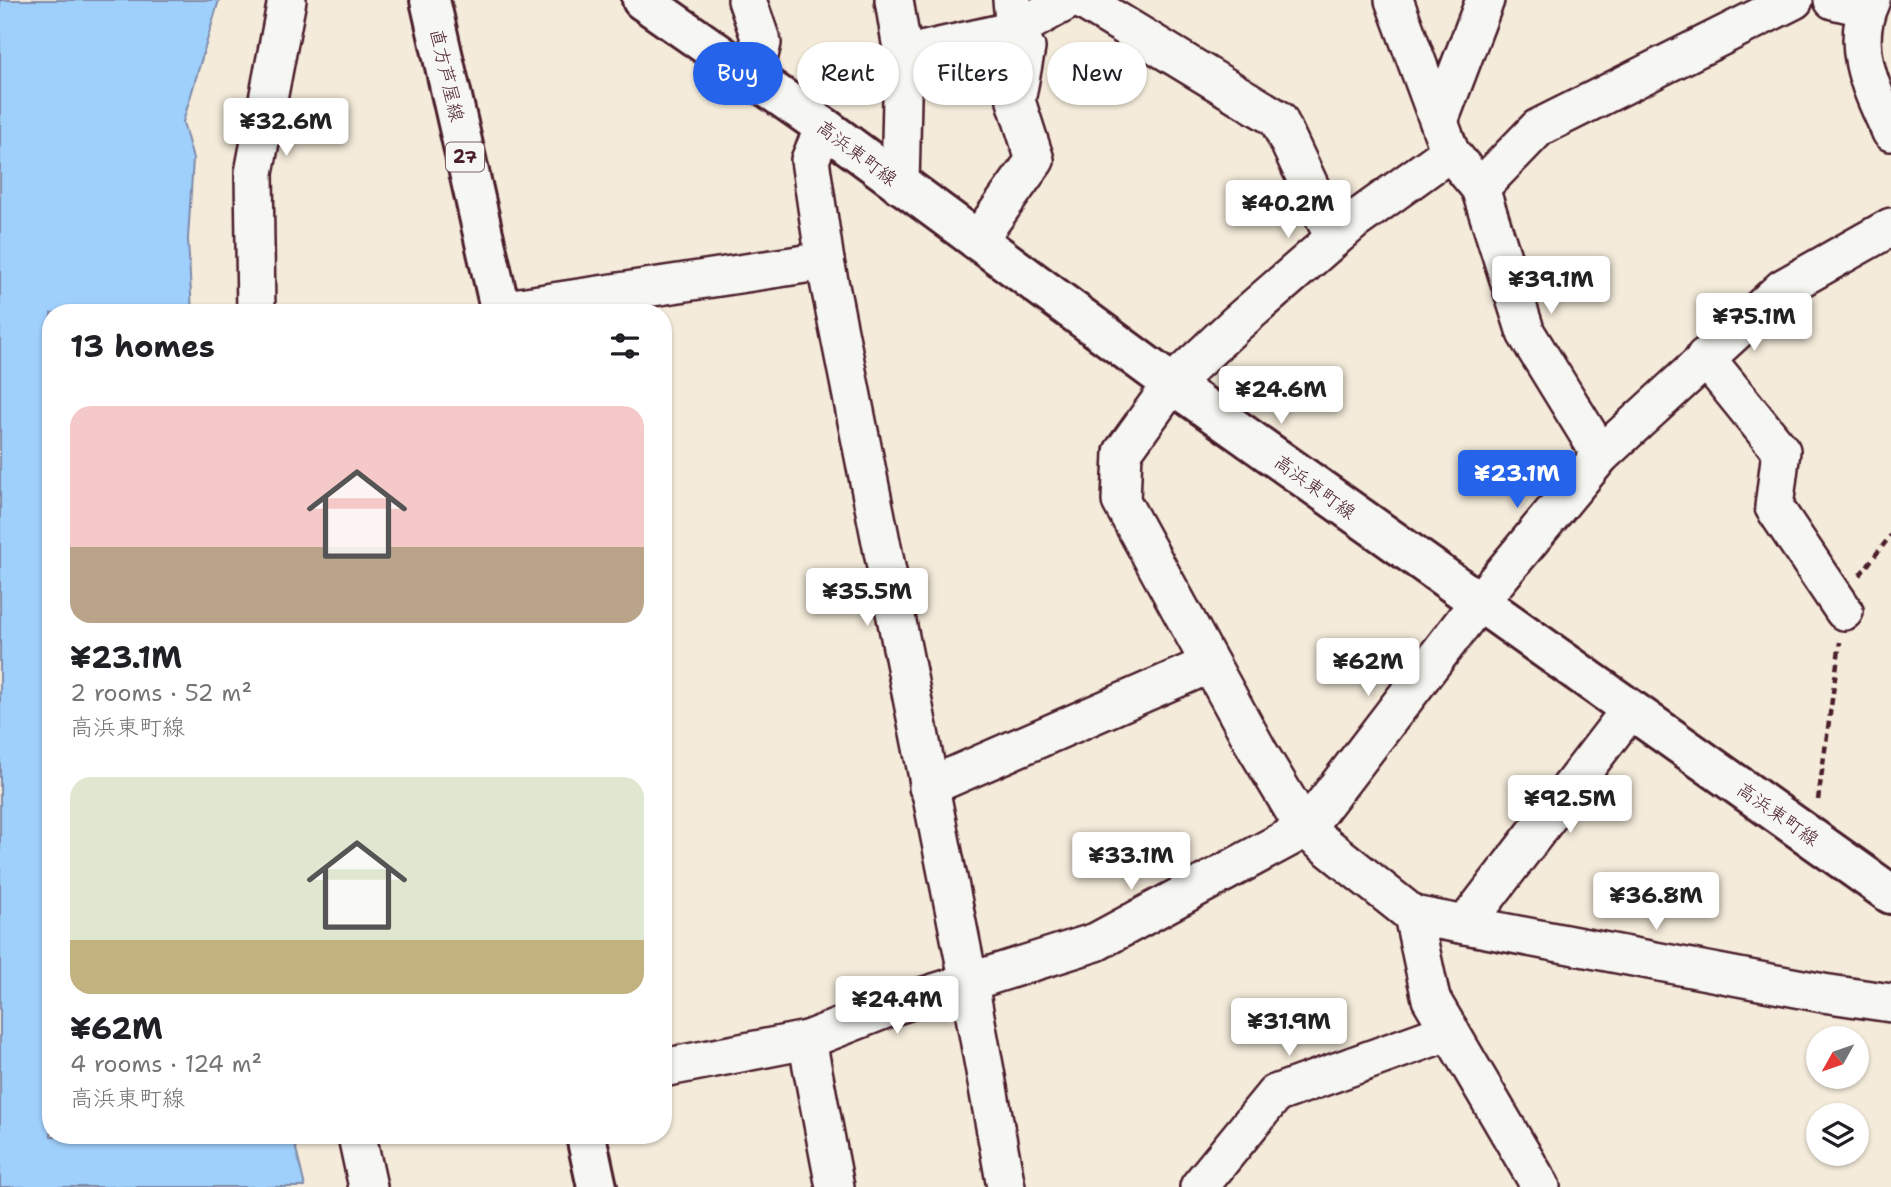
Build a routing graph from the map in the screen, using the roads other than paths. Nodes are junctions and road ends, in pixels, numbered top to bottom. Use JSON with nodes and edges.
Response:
{"nodes":[{"id":1,"x":287,"y":0,"type":"edge"},
{"id":2,"x":430,"y":0,"type":"edge"},
{"id":3,"x":642,"y":0,"type":"edge"},
{"id":4,"x":747,"y":0,"type":"edge"},
{"id":5,"x":894,"y":0,"type":"edge"},
{"id":6,"x":1069,"y":0,"type":"edge"},
{"id":7,"x":1083,"y":0,"type":"edge"},
{"id":8,"x":1394,"y":0,"type":"edge"},
{"id":9,"x":1485,"y":0,"type":"edge"},
{"id":10,"x":1794,"y":0,"type":"edge"},
{"id":11,"x":1857,"y":3,"type":"edge"},
{"id":12,"x":1014,"y":15,"type":"edge"},
{"id":13,"x":704,"y":42,"type":"edge"},
{"id":14,"x":762,"y":42,"type":"edge"},
{"id":15,"x":903,"y":55,"type":"junction"},
{"id":16,"x":783,"y":97,"type":"edge"},
{"id":17,"x":824,"y":127,"type":"junction"},
{"id":18,"x":1891,"y":132,"type":"edge"},
{"id":19,"x":1445,"y":136,"type":"junction"},
{"id":20,"x":900,"y":185,"type":"junction"},
{"id":21,"x":1480,"y":188,"type":"junction"},
{"id":22,"x":1891,"y":227,"type":"edge"},
{"id":23,"x":1334,"y":238,"type":"junction"},
{"id":24,"x":977,"y":241,"type":"junction"},
{"id":25,"x":825,"y":261,"type":"junction"},
{"id":26,"x":256,"y":304,"type":"edge"},
{"id":27,"x":498,"y":304,"type":"edge"},
{"id":28,"x":551,"y":304,"type":"edge"},
{"id":29,"x":1705,"y":357,"type":"junction"},
{"id":30,"x":1172,"y":384,"type":"junction"},
{"id":31,"x":1601,"y":455,"type":"junction"},
{"id":32,"x":1478,"y":603,"type":"junction"},
{"id":33,"x":1844,"y":611,"type":"road end"},
{"id":34,"x":1210,"y":664,"type":"junction"},
{"id":35,"x":1630,"y":710,"type":"junction"},
{"id":36,"x":928,"y":787,"type":"junction"},
{"id":37,"x":1305,"y":829,"type":"junction"},
{"id":38,"x":1891,"y":894,"type":"edge"},
{"id":39,"x":1413,"y":915,"type":"junction"},
{"id":40,"x":1465,"y":925,"type":"junction"},
{"id":41,"x":969,"y":982,"type":"junction"},
{"id":42,"x":1891,"y":1003,"type":"edge"},
{"id":43,"x":1450,"y":1031,"type":"junction"},
{"id":44,"x":807,"y":1040,"type":"junction"},
{"id":45,"x":672,"y":1066,"type":"edge"},
{"id":46,"x":359,"y":1144,"type":"edge"},
{"id":47,"x":588,"y":1144,"type":"edge"},
{"id":48,"x":368,"y":1187,"type":"edge"},
{"id":49,"x":597,"y":1187,"type":"edge"},
{"id":50,"x":835,"y":1187,"type":"edge"},
{"id":51,"x":1006,"y":1187,"type":"edge"},
{"id":52,"x":1199,"y":1187,"type":"edge"},
{"id":53,"x":1541,"y":1187,"type":"edge"}],
"edges":[{"from":1,"to":26,"type":"street"},
{"from":2,"to":27,"type":"main road","name":"直方芦屋線","number":"27"},
{"from":3,"to":13,"type":"main road","name":"高浜東町線"},
{"from":4,"to":14,"type":"street"},
{"from":5,"to":15,"type":"street"},
{"from":6,"to":12,"type":"street"},
{"from":7,"to":23,"type":"street"},
{"from":8,"to":19,"type":"street"},
{"from":9,"to":19,"type":"street"},
{"from":10,"to":21,"type":"street"},
{"from":11,"to":18,"type":"street"},
{"from":12,"to":15,"type":"street"},
{"from":12,"to":24,"type":"street"},
{"from":15,"to":20,"type":"street"},
{"from":16,"to":17,"type":"main road","name":"高浜東町線"},
{"from":17,"to":20,"type":"main road","name":"高浜東町線"},
{"from":17,"to":25,"type":"street"},
{"from":19,"to":21,"type":"street"},
{"from":19,"to":23,"type":"street"},
{"from":20,"to":24,"type":"main road","name":"高浜東町線"},
{"from":21,"to":31,"type":"street"},
{"from":22,"to":29,"type":"street"},
{"from":23,"to":30,"type":"street"},
{"from":24,"to":30,"type":"main road","name":"高浜東町線"},
{"from":25,"to":28,"type":"street"},
{"from":25,"to":36,"type":"street"},
{"from":29,"to":31,"type":"street"},
{"from":29,"to":33,"type":"street"},
{"from":30,"to":32,"type":"main road","name":"高浜東町線"},
{"from":30,"to":34,"type":"street"},
{"from":31,"to":32,"type":"street"},
{"from":32,"to":35,"type":"main road","name":"高浜東町線"},
{"from":32,"to":37,"type":"street"},
{"from":34,"to":36,"type":"street"},
{"from":34,"to":37,"type":"street"},
{"from":35,"to":38,"type":"main road","name":"高浜東町線"},
{"from":35,"to":40,"type":"street"},
{"from":36,"to":41,"type":"street"},
{"from":37,"to":39,"type":"street"},
{"from":37,"to":41,"type":"street"},
{"from":39,"to":40,"type":"street"},
{"from":39,"to":43,"type":"street"},
{"from":40,"to":42,"type":"street"},
{"from":41,"to":44,"type":"street"},
{"from":41,"to":51,"type":"street"},
{"from":43,"to":52,"type":"street"},
{"from":43,"to":53,"type":"street"},
{"from":44,"to":45,"type":"street"},
{"from":44,"to":50,"type":"street"},
{"from":46,"to":48,"type":"street"},
{"from":47,"to":49,"type":"main road"}]}
